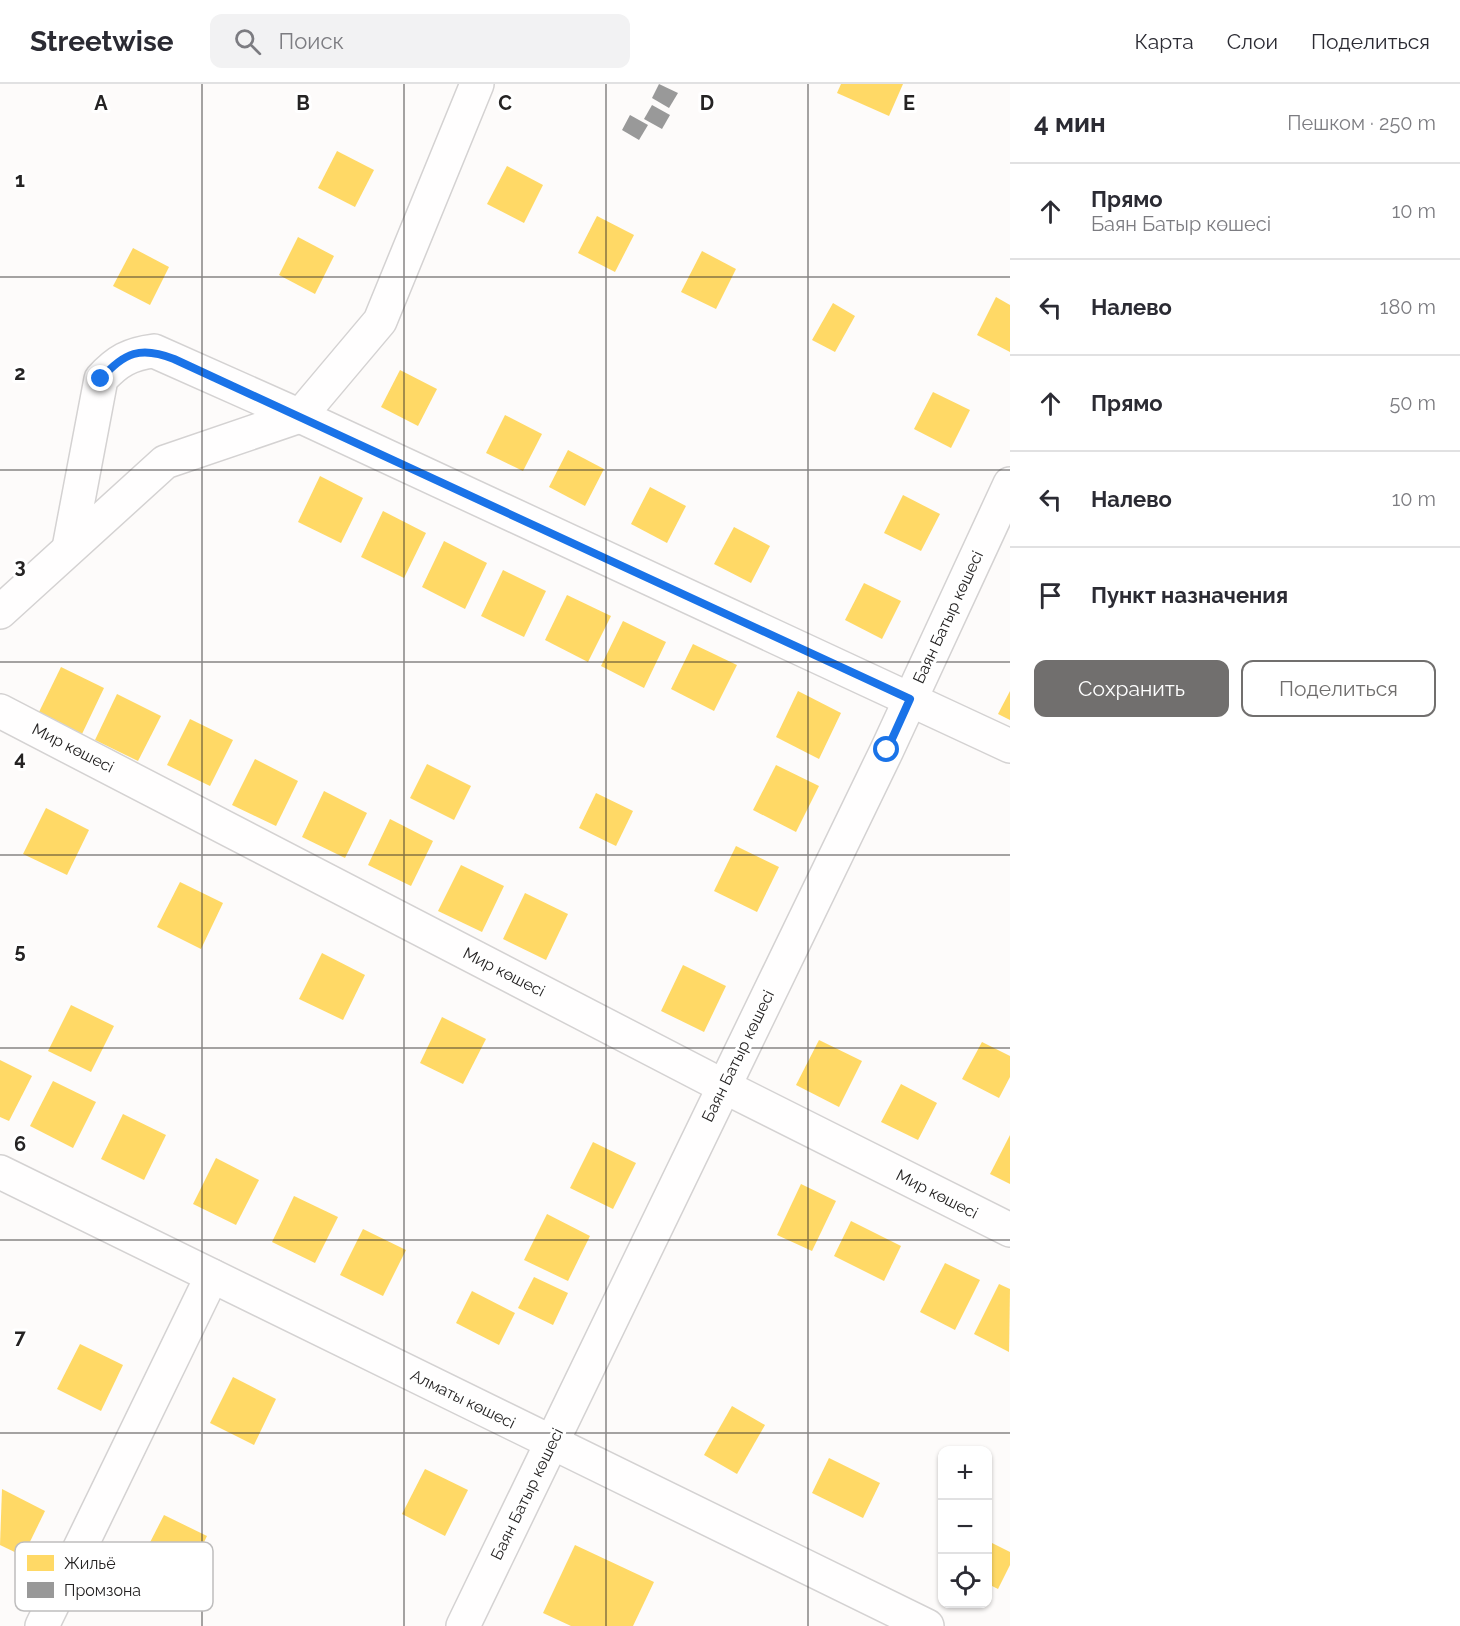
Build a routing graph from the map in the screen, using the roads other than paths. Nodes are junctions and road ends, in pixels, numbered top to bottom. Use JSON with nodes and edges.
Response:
{"nodes":[{"id":1,"x":477,"y":84,"type":"edge"},
{"id":2,"x":300,"y":416,"type":"junction"},
{"id":3,"x":1010,"y":484,"type":"edge"},
{"id":4,"x":69,"y":548,"type":"junction"},
{"id":5,"x":0,"y":612,"type":"edge"},
{"id":6,"x":910,"y":699,"type":"junction"},
{"id":7,"x":0,"y":711,"type":"edge"},
{"id":8,"x":1010,"y":746,"type":"edge"},
{"id":9,"x":723,"y":1086,"type":"junction"},
{"id":10,"x":0,"y":1172,"type":"edge"},
{"id":11,"x":1010,"y":1230,"type":"edge"},
{"id":12,"x":212,"y":1276,"type":"junction"},
{"id":13,"x":552,"y":1443,"type":"junction"},
{"id":14,"x":83,"y":1542,"type":"edge"},
{"id":15,"x":49,"y":1611,"type":"edge"},
{"id":16,"x":879,"y":1616,"type":"edge"},
{"id":17,"x":42,"y":1626,"type":"edge"},
{"id":18,"x":463,"y":1626,"type":"edge"},
{"id":19,"x":927,"y":1626,"type":"edge"}],
"edges":[{"from":1,"to":2,"type":"street"},
{"from":2,"to":4,"type":"street"},
{"from":2,"to":4,"type":"street"},
{"from":2,"to":6,"type":"street"},
{"from":3,"to":6,"type":"street","name":"Баян Батыр көшесі"},
{"from":4,"to":5,"type":"street"},
{"from":6,"to":8,"type":"street"},
{"from":6,"to":9,"type":"street","name":"Баян Батыр көшесі"},
{"from":7,"to":9,"type":"street","name":"Мир көшесі"},
{"from":9,"to":11,"type":"street","name":"Мир көшесі"},
{"from":9,"to":13,"type":"street","name":"Баян Батыр көшесі"},
{"from":10,"to":12,"type":"street","name":"Алматы көшесі"},
{"from":12,"to":13,"type":"street","name":"Алматы көшесі"},
{"from":12,"to":14,"type":"street"},
{"from":13,"to":16,"type":"street","name":"Алматы көшесі"},
{"from":13,"to":18,"type":"street","name":"Баян Батыр көшесі"},
{"from":15,"to":17,"type":"street"},
{"from":16,"to":19,"type":"street","name":"Алматы көшесі"}]}
